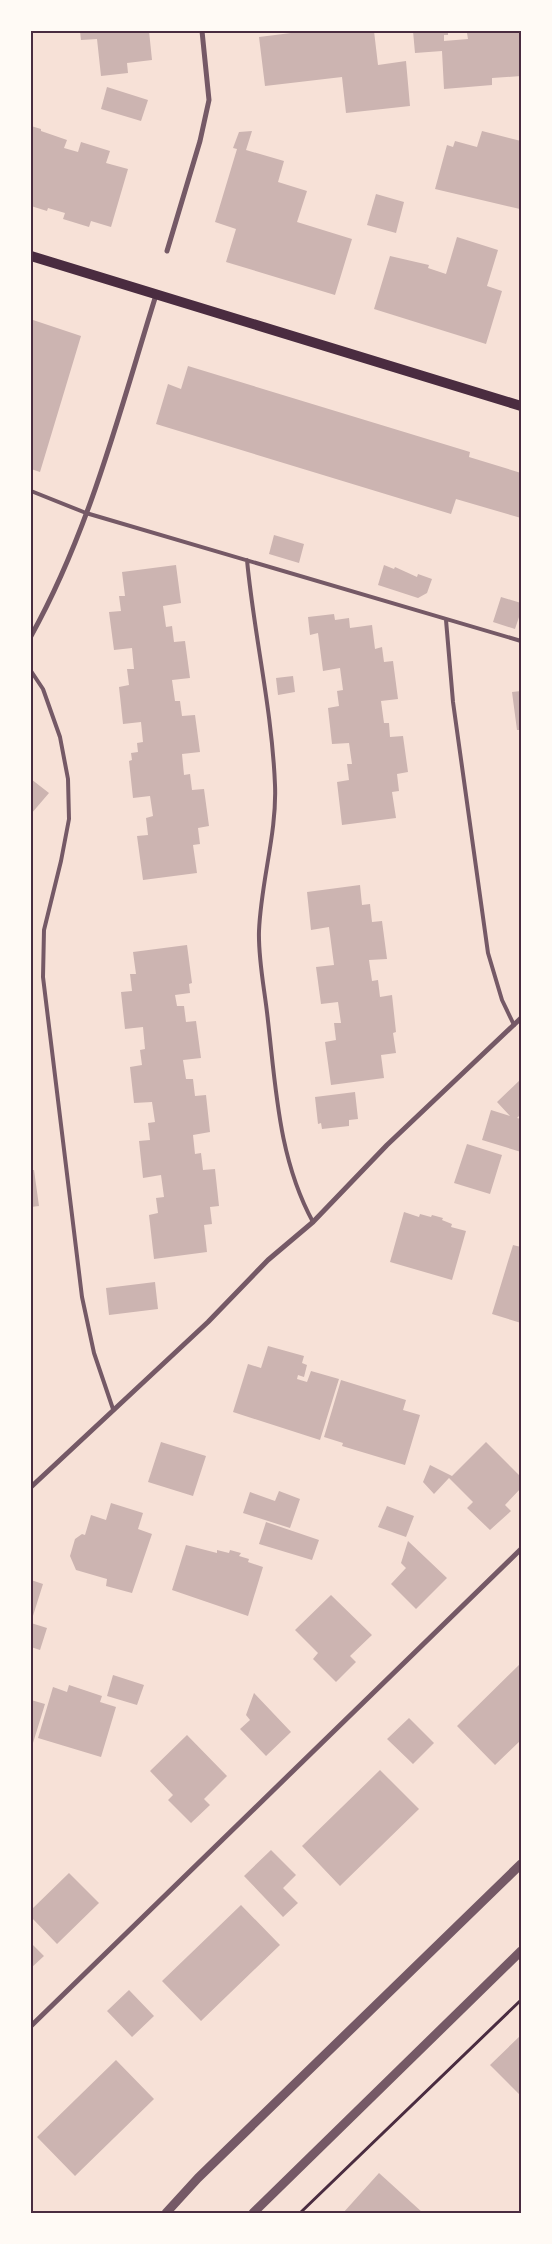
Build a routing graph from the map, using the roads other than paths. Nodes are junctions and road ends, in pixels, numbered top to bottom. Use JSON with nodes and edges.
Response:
{"nodes":[{"id":1,"x":202,"y":31,"type":"edge"},
{"id":2,"x":167,"y":251,"type":"dead end"},
{"id":3,"x":31,"y":256,"type":"edge"},
{"id":4,"x":156,"y":295,"type":"junction"},
{"id":5,"x":521,"y":406,"type":"edge"},
{"id":6,"x":31,"y":491,"type":"edge"},
{"id":7,"x":86,"y":512,"type":"junction"},
{"id":8,"x":246,"y":560,"type":"junction"},
{"id":9,"x":446,"y":620,"type":"junction"},
{"id":10,"x":31,"y":636,"type":"edge"},
{"id":11,"x":521,"y":641,"type":"edge"},
{"id":12,"x":31,"y":671,"type":"edge"},
{"id":13,"x":521,"y":1018,"type":"edge"},
{"id":14,"x":514,"y":1025,"type":"junction"},
{"id":15,"x":313,"y":1222,"type":"junction"},
{"id":16,"x":113,"y":1409,"type":"junction"},
{"id":17,"x":31,"y":1487,"type":"edge"},
{"id":18,"x":521,"y":1549,"type":"edge"},
{"id":19,"x":521,"y":1864,"type":"edge"},
{"id":20,"x":521,"y":1951,"type":"edge"},
{"id":21,"x":31,"y":2026,"type":"edge"},
{"id":22,"x":166,"y":2213,"type":"edge"},
{"id":23,"x":253,"y":2213,"type":"edge"}],
"edges":[{"from":1,"to":2,"type":"street"},
{"from":3,"to":4,"type":"main road"},
{"from":4,"to":5,"type":"main road"},
{"from":4,"to":7,"type":"street"},
{"from":6,"to":7,"type":"lane"},
{"from":7,"to":8,"type":"lane"},
{"from":7,"to":10,"type":"street"},
{"from":8,"to":9,"type":"lane"},
{"from":8,"to":15,"type":"lane"},
{"from":9,"to":11,"type":"lane"},
{"from":9,"to":14,"type":"lane"},
{"from":12,"to":16,"type":"lane"},
{"from":13,"to":14,"type":"street"},
{"from":14,"to":15,"type":"street"},
{"from":15,"to":16,"type":"street"},
{"from":16,"to":17,"type":"street"},
{"from":18,"to":21,"type":"street"},
{"from":19,"to":22,"type":"street"},
{"from":20,"to":23,"type":"street"}]}
